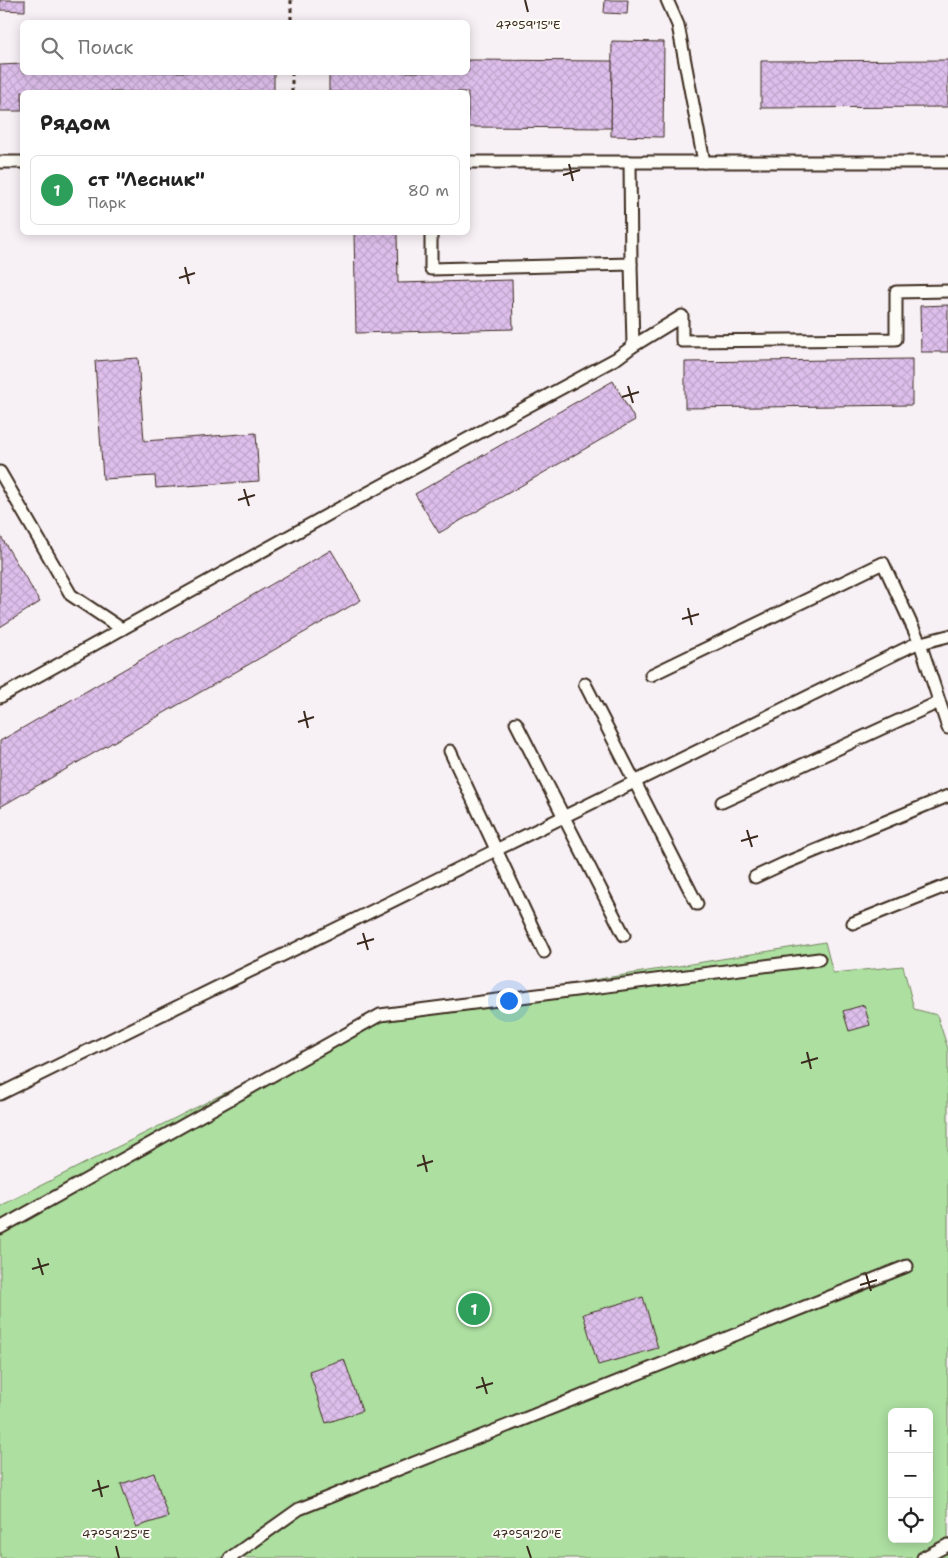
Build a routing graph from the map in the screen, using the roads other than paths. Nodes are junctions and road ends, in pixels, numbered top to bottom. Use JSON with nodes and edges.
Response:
{"nodes":[{"id":1,"x":668,"y":0,"type":"edge"},
{"id":2,"x":0,"y":162,"type":"edge"},
{"id":3,"x":20,"y":162,"type":"edge"},
{"id":4,"x":470,"y":162,"type":"edge"},
{"id":5,"x":630,"y":162,"type":"junction"},
{"id":6,"x":704,"y":162,"type":"junction"},
{"id":7,"x":948,"y":162,"type":"edge"},
{"id":8,"x":431,"y":235,"type":"edge"},
{"id":9,"x":631,"y":264,"type":"junction"},
{"id":10,"x":948,"y":291,"type":"edge"},
{"id":11,"x":633,"y":346,"type":"junction"},
{"id":12,"x":0,"y":472,"type":"edge"},
{"id":13,"x":122,"y":629,"type":"junction"},
{"id":14,"x":948,"y":636,"type":"edge"},
{"id":15,"x":920,"y":643,"type":"junction"},
{"id":16,"x":651,"y":675,"type":"dead end"},
{"id":17,"x":585,"y":684,"type":"dead end"},
{"id":18,"x":0,"y":697,"type":"edge"},
{"id":19,"x":939,"y":702,"type":"junction"},
{"id":20,"x":516,"y":723,"type":"dead end"},
{"id":21,"x":948,"y":728,"type":"edge"},
{"id":22,"x":450,"y":751,"type":"dead end"},
{"id":23,"x":636,"y":782,"type":"junction"},
{"id":24,"x":948,"y":796,"type":"edge"},
{"id":25,"x":722,"y":802,"type":"dead end"},
{"id":26,"x":564,"y":817,"type":"junction"},
{"id":27,"x":497,"y":851,"type":"junction"},
{"id":28,"x":756,"y":877,"type":"dead end"},
{"id":29,"x":948,"y":885,"type":"edge"},
{"id":30,"x":697,"y":904,"type":"dead end"},
{"id":31,"x":853,"y":923,"type":"dead end"},
{"id":32,"x":624,"y":935,"type":"dead end"},
{"id":33,"x":544,"y":952,"type":"dead end"},
{"id":34,"x":819,"y":959,"type":"dead end"},
{"id":35,"x":0,"y":1094,"type":"edge"},
{"id":36,"x":0,"y":1228,"type":"edge"},
{"id":37,"x":907,"y":1266,"type":"dead end"},
{"id":38,"x":948,"y":1545,"type":"edge"},
{"id":39,"x":230,"y":1558,"type":"edge"},
{"id":40,"x":923,"y":1558,"type":"edge"}],
"edges":[{"from":1,"to":6,"type":"lane"},
{"from":2,"to":3,"type":"lane"},
{"from":4,"to":5,"type":"lane"},
{"from":5,"to":6,"type":"lane"},
{"from":5,"to":9,"type":"lane"},
{"from":6,"to":7,"type":"lane"},
{"from":8,"to":9,"type":"lane"},
{"from":9,"to":11,"type":"lane"},
{"from":10,"to":11,"type":"lane"},
{"from":11,"to":13,"type":"lane"},
{"from":12,"to":13,"type":"lane"},
{"from":13,"to":18,"type":"lane"},
{"from":14,"to":15,"type":"lane"},
{"from":15,"to":16,"type":"lane"},
{"from":15,"to":19,"type":"lane"},
{"from":15,"to":23,"type":"lane"},
{"from":17,"to":23,"type":"lane"},
{"from":19,"to":21,"type":"lane"},
{"from":19,"to":25,"type":"lane"},
{"from":20,"to":26,"type":"lane"},
{"from":22,"to":27,"type":"lane"},
{"from":23,"to":26,"type":"lane"},
{"from":23,"to":30,"type":"lane"},
{"from":24,"to":28,"type":"lane"},
{"from":26,"to":27,"type":"lane"},
{"from":26,"to":32,"type":"lane"},
{"from":27,"to":33,"type":"lane"},
{"from":27,"to":35,"type":"lane"},
{"from":29,"to":31,"type":"lane"},
{"from":34,"to":36,"type":"lane"},
{"from":37,"to":39,"type":"lane"},
{"from":38,"to":40,"type":"lane"}]}
